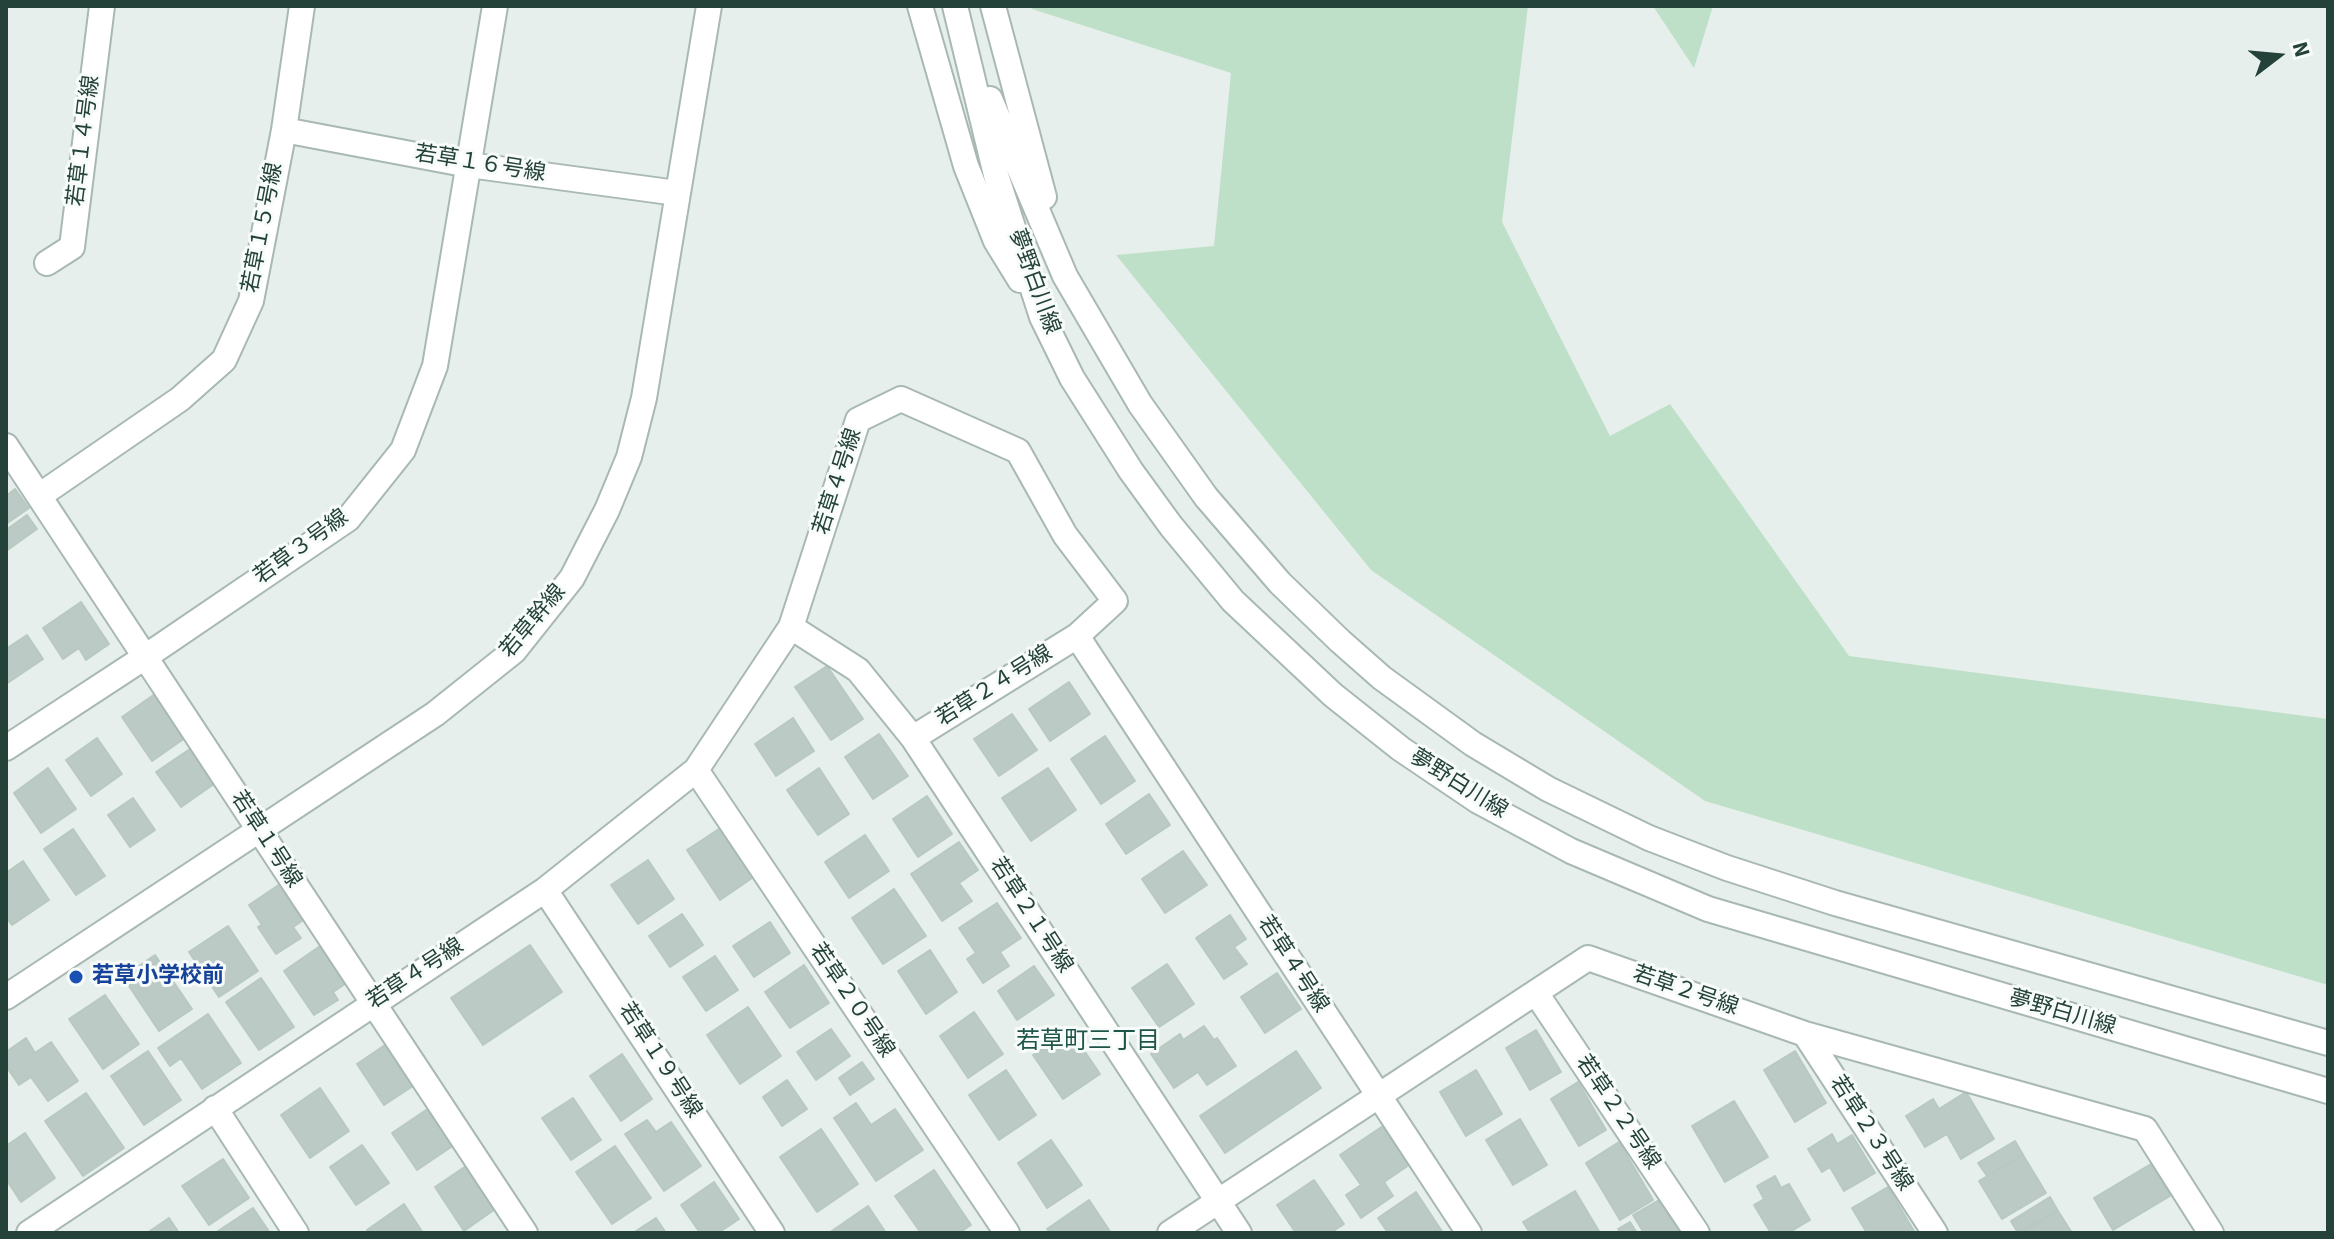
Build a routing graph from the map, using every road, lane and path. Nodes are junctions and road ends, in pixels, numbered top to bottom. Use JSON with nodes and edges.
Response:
{"nodes":[{"id":1,"x":102,"y":6,"type":"edge"},
{"id":2,"x":302,"y":6,"type":"edge"},
{"id":3,"x":495,"y":6,"type":"edge"},
{"id":4,"x":709,"y":6,"type":"edge"},
{"id":5,"x":920,"y":6,"type":"edge"},
{"id":6,"x":955,"y":6,"type":"edge"},
{"id":7,"x":993,"y":6,"type":"edge"},
{"id":8,"x":964,"y":38,"type":"junction"},
{"id":9,"x":284,"y":130,"type":"junction"},
{"id":10,"x":469,"y":165,"type":"junction"},
{"id":11,"x":677,"y":193,"type":"junction"},
{"id":12,"x":47,"y":263,"type":"dead end"},
{"id":13,"x":1065,"y":276,"type":"junction"},
{"id":14,"x":1042,"y":317,"type":"junction"},
{"id":15,"x":6,"y":446,"type":"edge"},
{"id":16,"x":39,"y":496,"type":"junction"},
{"id":17,"x":791,"y":627,"type":"junction"},
{"id":18,"x":1077,"y":636,"type":"junction"},
{"id":19,"x":145,"y":657,"type":"junction"},
{"id":20,"x":913,"y":738,"type":"junction"},
{"id":21,"x":6,"y":748,"type":"edge"},
{"id":22,"x":696,"y":770,"type":"junction"},
{"id":23,"x":259,"y":830,"type":"junction"},
{"id":24,"x":545,"y":890,"type":"junction"},
{"id":25,"x":1536,"y":993,"type":"junction"},
{"id":26,"x":6,"y":997,"type":"edge"},
{"id":27,"x":373,"y":1003,"type":"junction"},
{"id":28,"x":1805,"y":1034,"type":"junction"},
{"id":29,"x":2328,"y":1043,"type":"edge"},
{"id":30,"x":2328,"y":1091,"type":"edge"},
{"id":31,"x":1379,"y":1097,"type":"junction"},
{"id":32,"x":215,"y":1108,"type":"junction"},
{"id":33,"x":1218,"y":1201,"type":"junction"},
{"id":34,"x":57,"y":1225,"type":"edge"},
{"id":35,"x":29,"y":1233,"type":"edge"},
{"id":36,"x":296,"y":1233,"type":"edge"},
{"id":37,"x":525,"y":1233,"type":"edge"},
{"id":38,"x":772,"y":1233,"type":"edge"},
{"id":39,"x":1007,"y":1233,"type":"edge"},
{"id":40,"x":1170,"y":1233,"type":"edge"},
{"id":41,"x":1239,"y":1233,"type":"edge"},
{"id":42,"x":1469,"y":1233,"type":"edge"},
{"id":43,"x":1697,"y":1233,"type":"edge"},
{"id":44,"x":1935,"y":1233,"type":"edge"},
{"id":45,"x":2211,"y":1233,"type":"edge"}],
"edges":[{"from":1,"to":12,"type":"street","name":"若草１４号線"},
{"from":2,"to":9,"type":"street","name":"若草１５号線"},
{"from":3,"to":10,"type":"street","name":"若草３号線"},
{"from":4,"to":11,"type":"street","name":"若草幹線"},
{"from":5,"to":14,"type":"street"},
{"from":6,"to":8,"type":"street","name":"夢野白川線"},
{"from":7,"to":13,"type":"street"},
{"from":8,"to":13,"type":"street","name":"夢野白川線"},
{"from":8,"to":14,"type":"street","name":"夢野白川線"},
{"from":9,"to":10,"type":"street","name":"若草１６号線"},
{"from":9,"to":16,"type":"street","name":"若草１５号線"},
{"from":10,"to":11,"type":"street","name":"若草１６号線"},
{"from":10,"to":19,"type":"street","name":"若草３号線"},
{"from":11,"to":23,"type":"street","name":"若草幹線"},
{"from":13,"to":29,"type":"street","name":"夢野白川線"},
{"from":14,"to":30,"type":"street","name":"夢野白川線"},
{"from":15,"to":16,"type":"street","name":"若草１号線"},
{"from":16,"to":19,"type":"street","name":"若草１号線"},
{"from":17,"to":18,"type":"street","name":"若草４号線"},
{"from":17,"to":20,"type":"street","name":"若草２１号線"},
{"from":17,"to":22,"type":"street","name":"若草４号線"},
{"from":18,"to":20,"type":"street","name":"若草２４号線"},
{"from":18,"to":31,"type":"street","name":"若草４号線"},
{"from":19,"to":21,"type":"street","name":"若草３号線"},
{"from":19,"to":23,"type":"street","name":"若草１号線"},
{"from":20,"to":33,"type":"street","name":"若草２１号線"},
{"from":22,"to":24,"type":"street","name":"若草４号線"},
{"from":22,"to":39,"type":"street","name":"若草２０号線"},
{"from":23,"to":26,"type":"street","name":"若草幹線"},
{"from":23,"to":27,"type":"street","name":"若草１号線"},
{"from":24,"to":27,"type":"street","name":"若草４号線"},
{"from":24,"to":38,"type":"street","name":"若草１９号線"},
{"from":25,"to":28,"type":"street","name":"若草２号線"},
{"from":25,"to":31,"type":"street","name":"若草２号線"},
{"from":25,"to":43,"type":"street","name":"若草２２号線"},
{"from":27,"to":32,"type":"street","name":"若草４号線"},
{"from":27,"to":37,"type":"street","name":"若草１号線"},
{"from":28,"to":44,"type":"street","name":"若草２３号線"},
{"from":28,"to":45,"type":"street","name":"若草２号線"},
{"from":31,"to":33,"type":"street","name":"若草２号線"},
{"from":31,"to":42,"type":"street","name":"若草４号線"},
{"from":32,"to":34,"type":"street","name":"若草４号線"},
{"from":32,"to":36,"type":"street"},
{"from":33,"to":40,"type":"street","name":"若草２号線"},
{"from":33,"to":41,"type":"street","name":"若草２１号線"},
{"from":34,"to":35,"type":"street","name":"若草４号線"}]}
